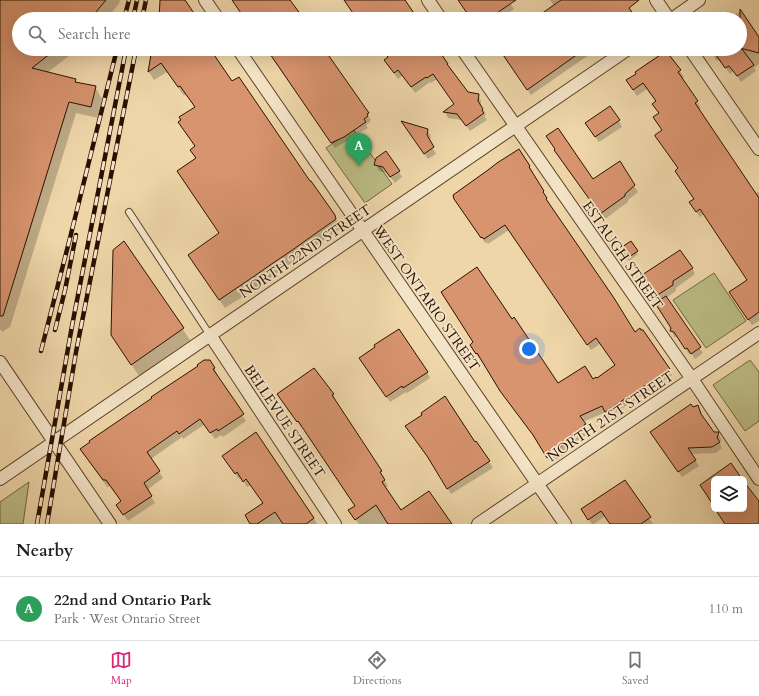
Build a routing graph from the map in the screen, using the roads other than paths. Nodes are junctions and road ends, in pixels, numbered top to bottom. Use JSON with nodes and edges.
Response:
{"nodes":[{"id":1,"x":205,"y":0,"type":"edge"},
{"id":2,"x":428,"y":0,"type":"edge"},
{"id":3,"x":656,"y":0,"type":"edge"},
{"id":4,"x":699,"y":0,"type":"edge"},
{"id":5,"x":213,"y":12,"type":"edge"},
{"id":6,"x":436,"y":12,"type":"edge"},
{"id":7,"x":665,"y":12,"type":"edge"},
{"id":8,"x":681,"y":12,"type":"edge"},
{"id":9,"x":243,"y":56,"type":"edge"},
{"id":10,"x":467,"y":56,"type":"edge"},
{"id":11,"x":618,"y":56,"type":"edge"},
{"id":12,"x":695,"y":56,"type":"edge"},
{"id":13,"x":515,"y":127,"type":"junction"},
{"id":14,"x":759,"y":149,"type":"edge"},
{"id":15,"x":129,"y":212,"type":"dead end"},
{"id":16,"x":362,"y":230,"type":"junction"},
{"id":17,"x":759,"y":333,"type":"edge"},
{"id":18,"x":210,"y":335,"type":"junction"},
{"id":19,"x":0,"y":362,"type":"edge"},
{"id":20,"x":692,"y":379,"type":"junction"},
{"id":21,"x":54,"y":442,"type":"junction"},
{"id":22,"x":759,"y":478,"type":"edge"},
{"id":23,"x":0,"y":479,"type":"edge"},
{"id":24,"x":537,"y":483,"type":"junction"},
{"id":25,"x":110,"y":524,"type":"edge"},
{"id":26,"x":335,"y":524,"type":"edge"},
{"id":27,"x":478,"y":524,"type":"edge"},
{"id":28,"x":565,"y":524,"type":"edge"}],
"edges":[{"from":1,"to":5,"type":"street"},
{"from":2,"to":6,"type":"street"},
{"from":3,"to":7,"type":"street"},
{"from":4,"to":8,"type":"street"},
{"from":9,"to":16,"type":"street","name":"WEST ONTARIO STREET"},
{"from":10,"to":13,"type":"street","name":"ESTAUGH STREET"},
{"from":11,"to":13,"type":"street","name":"NORTH 22ND STREET"},
{"from":12,"to":14,"type":"street"},
{"from":13,"to":16,"type":"street","name":"NORTH 22ND STREET"},
{"from":13,"to":20,"type":"street","name":"ESTAUGH STREET"},
{"from":15,"to":18,"type":"lane"},
{"from":16,"to":18,"type":"street","name":"NORTH 22ND STREET"},
{"from":16,"to":24,"type":"street","name":"WEST ONTARIO STREET"},
{"from":17,"to":20,"type":"street","name":"NORTH 21ST STREET"},
{"from":18,"to":21,"type":"street","name":"NORTH 22ND STREET"},
{"from":18,"to":26,"type":"street","name":"BELLEVUE STREET"},
{"from":19,"to":21,"type":"street"},
{"from":20,"to":22,"type":"street","name":"ESTAUGH STREET"},
{"from":20,"to":24,"type":"street","name":"NORTH 21ST STREET"},
{"from":21,"to":23,"type":"street","name":"NORTH 22ND STREET"},
{"from":21,"to":25,"type":"street"},
{"from":24,"to":27,"type":"street","name":"NORTH 21ST STREET"},
{"from":24,"to":28,"type":"street","name":"WEST ONTARIO STREET"}]}
